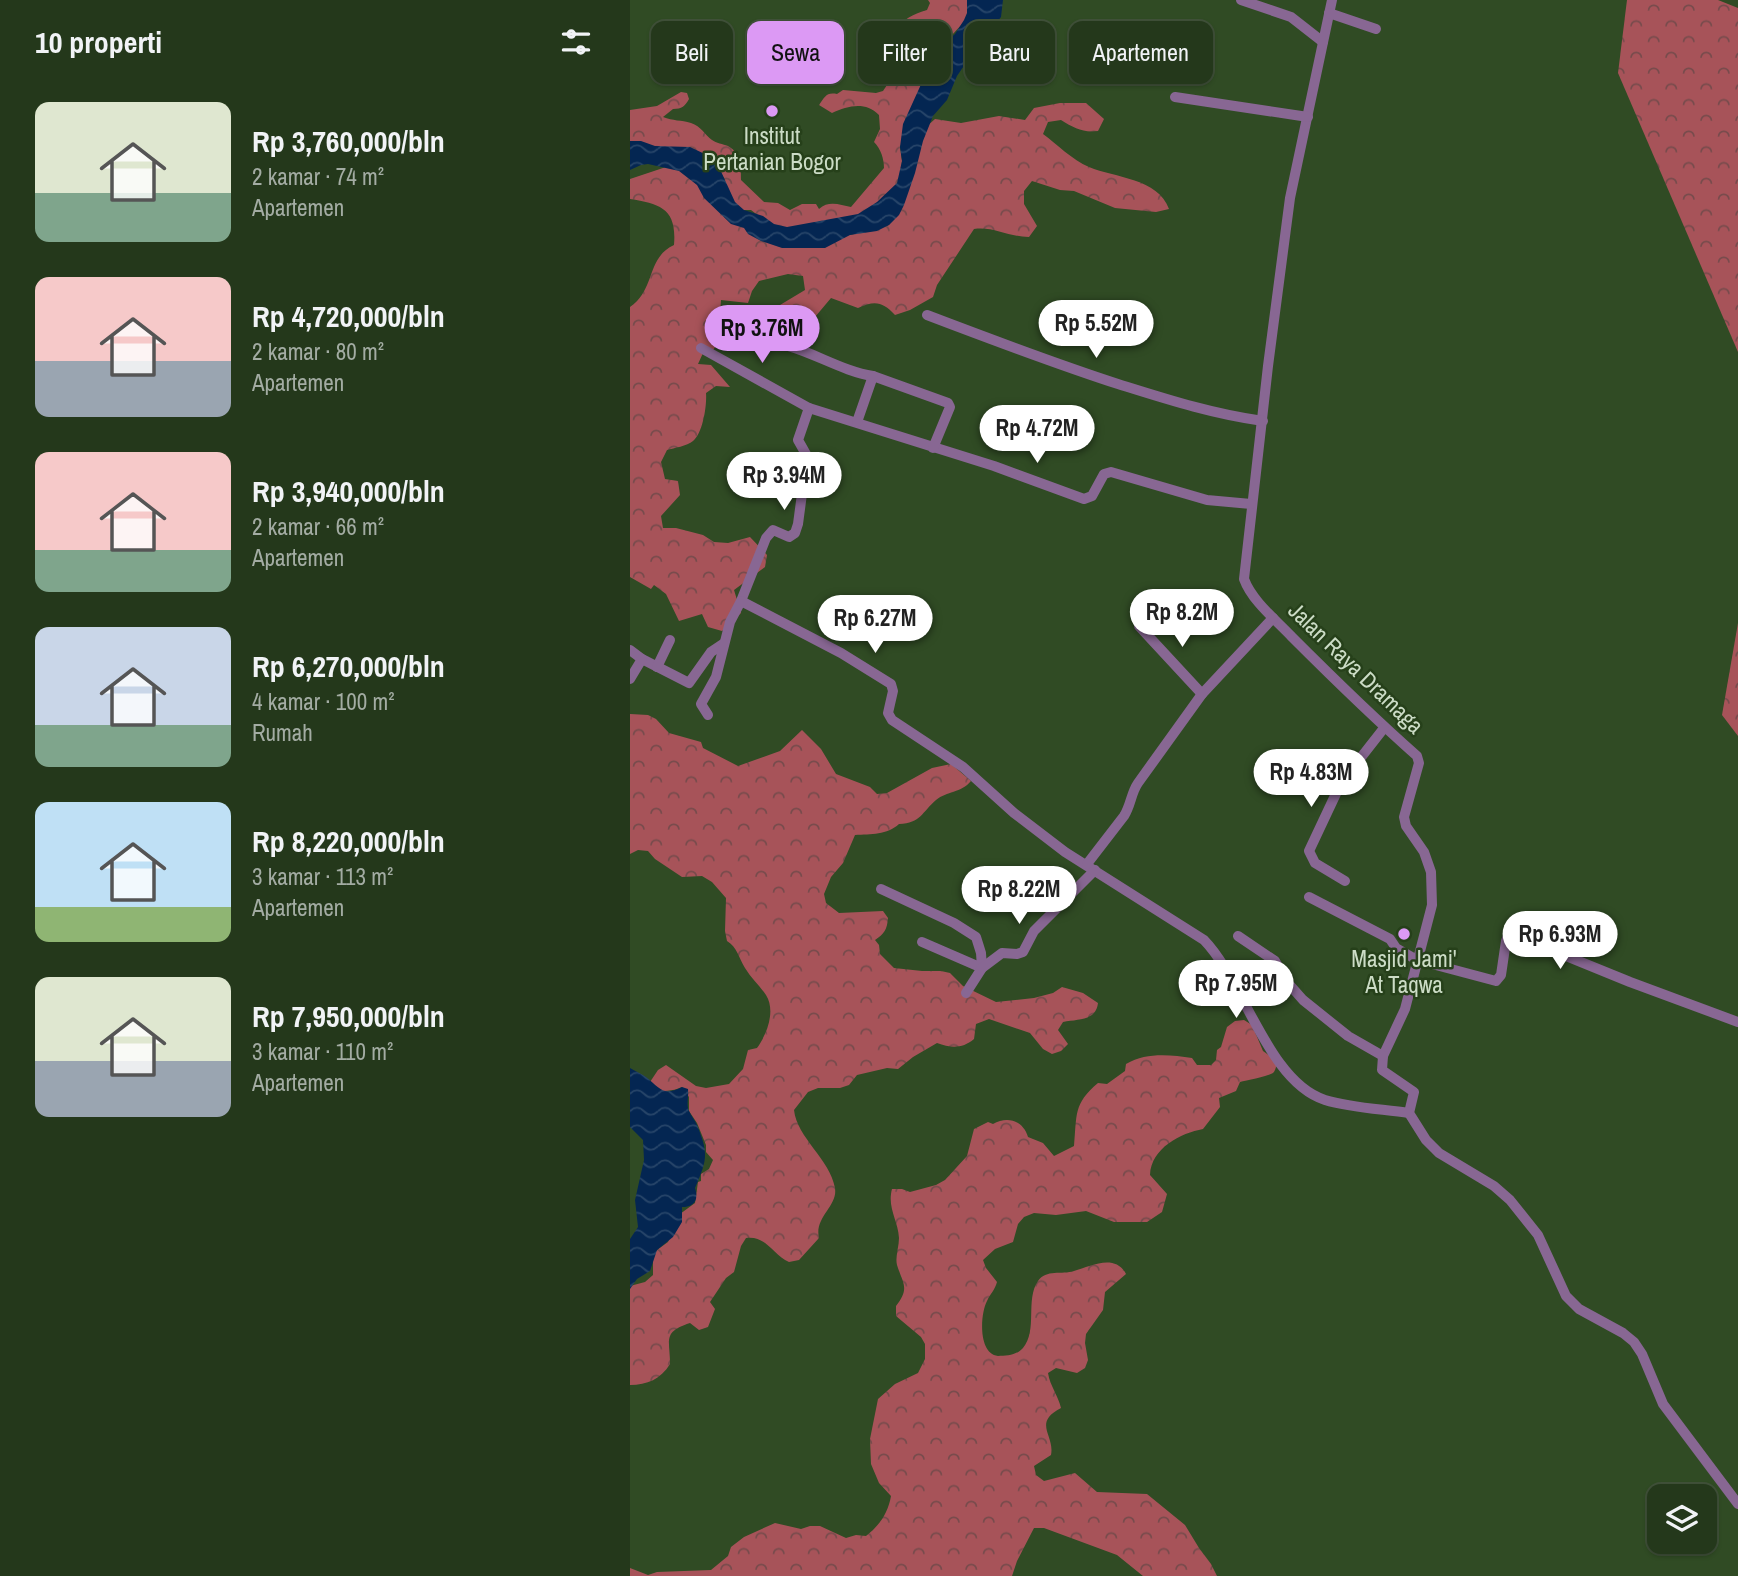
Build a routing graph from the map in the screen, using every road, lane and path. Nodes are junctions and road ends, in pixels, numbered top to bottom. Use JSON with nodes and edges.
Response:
{"nodes":[{"id":1,"x":1241,"y":0,"type":"edge"},
{"id":2,"x":1332,"y":0,"type":"edge"},
{"id":3,"x":1329,"y":13,"type":"junction"},
{"id":4,"x":1376,"y":29,"type":"dead end"},
{"id":5,"x":1323,"y":42,"type":"junction"},
{"id":6,"x":1175,"y":97,"type":"dead end"},
{"id":7,"x":1308,"y":117,"type":"junction"},
{"id":8,"x":927,"y":315,"type":"dead end"},
{"id":9,"x":753,"y":342,"type":"dead end"},
{"id":10,"x":701,"y":348,"type":"dead end"},
{"id":11,"x":873,"y":376,"type":"junction"},
{"id":12,"x":809,"y":408,"type":"junction"},
{"id":13,"x":1263,"y":421,"type":"junction"},
{"id":14,"x":857,"y":422,"type":"junction"},
{"id":15,"x":933,"y":448,"type":"junction"},
{"id":16,"x":1251,"y":505,"type":"junction"},
{"id":17,"x":741,"y":601,"type":"junction"},
{"id":18,"x":1273,"y":618,"type":"junction"},
{"id":19,"x":1139,"y":626,"type":"dead end"},
{"id":20,"x":670,"y":640,"type":"dead end"},
{"id":21,"x":723,"y":644,"type":"junction"},
{"id":22,"x":630,"y":650,"type":"edge"},
{"id":23,"x":642,"y":659,"type":"junction"},
{"id":24,"x":657,"y":667,"type":"junction"},
{"id":25,"x":630,"y":679,"type":"edge"},
{"id":26,"x":1202,"y":694,"type":"junction"},
{"id":27,"x":708,"y":715,"type":"dead end"},
{"id":28,"x":1384,"y":728,"type":"junction"},
{"id":29,"x":1091,"y":867,"type":"junction"},
{"id":30,"x":1345,"y":881,"type":"dead end"},
{"id":31,"x":881,"y":889,"type":"dead end"},
{"id":32,"x":1309,"y":897,"type":"dead end"},
{"id":33,"x":1238,"y":936,"type":"dead end"},
{"id":34,"x":922,"y":942,"type":"dead end"},
{"id":35,"x":1417,"y":960,"type":"junction"},
{"id":36,"x":982,"y":968,"type":"junction"},
{"id":37,"x":966,"y":993,"type":"dead end"},
{"id":38,"x":1738,"y":1022,"type":"edge"},
{"id":39,"x":1382,"y":1056,"type":"junction"},
{"id":40,"x":1409,"y":1113,"type":"junction"},
{"id":41,"x":1738,"y":1504,"type":"edge"}],
"edges":[{"from":1,"to":5,"type":"street"},
{"from":2,"to":3,"type":"street","name":"Jalan Raya Dramaga"},
{"from":3,"to":4,"type":"street"},
{"from":3,"to":5,"type":"street","name":"Jalan Raya Dramaga"},
{"from":5,"to":7,"type":"street","name":"Jalan Raya Dramaga"},
{"from":6,"to":7,"type":"street"},
{"from":7,"to":13,"type":"street","name":"Jalan Raya Dramaga"},
{"from":8,"to":13,"type":"street"},
{"from":9,"to":11,"type":"street"},
{"from":10,"to":12,"type":"street"},
{"from":11,"to":14,"type":"street"},
{"from":11,"to":15,"type":"street"},
{"from":12,"to":14,"type":"street"},
{"from":12,"to":17,"type":"street"},
{"from":13,"to":16,"type":"street","name":"Jalan Raya Dramaga"},
{"from":14,"to":15,"type":"street"},
{"from":15,"to":16,"type":"street"},
{"from":16,"to":18,"type":"street","name":"Jalan Raya Dramaga"},
{"from":17,"to":21,"type":"street"},
{"from":17,"to":29,"type":"street"},
{"from":18,"to":26,"type":"street"},
{"from":18,"to":28,"type":"street","name":"Jalan Raya Dramaga"},
{"from":19,"to":26,"type":"street"},
{"from":20,"to":24,"type":"street"},
{"from":21,"to":24,"type":"street"},
{"from":21,"to":27,"type":"street"},
{"from":22,"to":23,"type":"street"},
{"from":23,"to":24,"type":"street"},
{"from":23,"to":25,"type":"street"},
{"from":26,"to":29,"type":"street"},
{"from":28,"to":30,"type":"street"},
{"from":28,"to":35,"type":"street","name":"Jalan Raya Dramaga"},
{"from":29,"to":36,"type":"street"},
{"from":29,"to":40,"type":"street"},
{"from":31,"to":36,"type":"street"},
{"from":32,"to":35,"type":"street"},
{"from":33,"to":39,"type":"street"},
{"from":34,"to":36,"type":"street"},
{"from":35,"to":38,"type":"street"},
{"from":35,"to":39,"type":"street","name":"Jalan Raya Dramaga"},
{"from":36,"to":37,"type":"street"},
{"from":39,"to":40,"type":"street"},
{"from":40,"to":41,"type":"street"}]}
